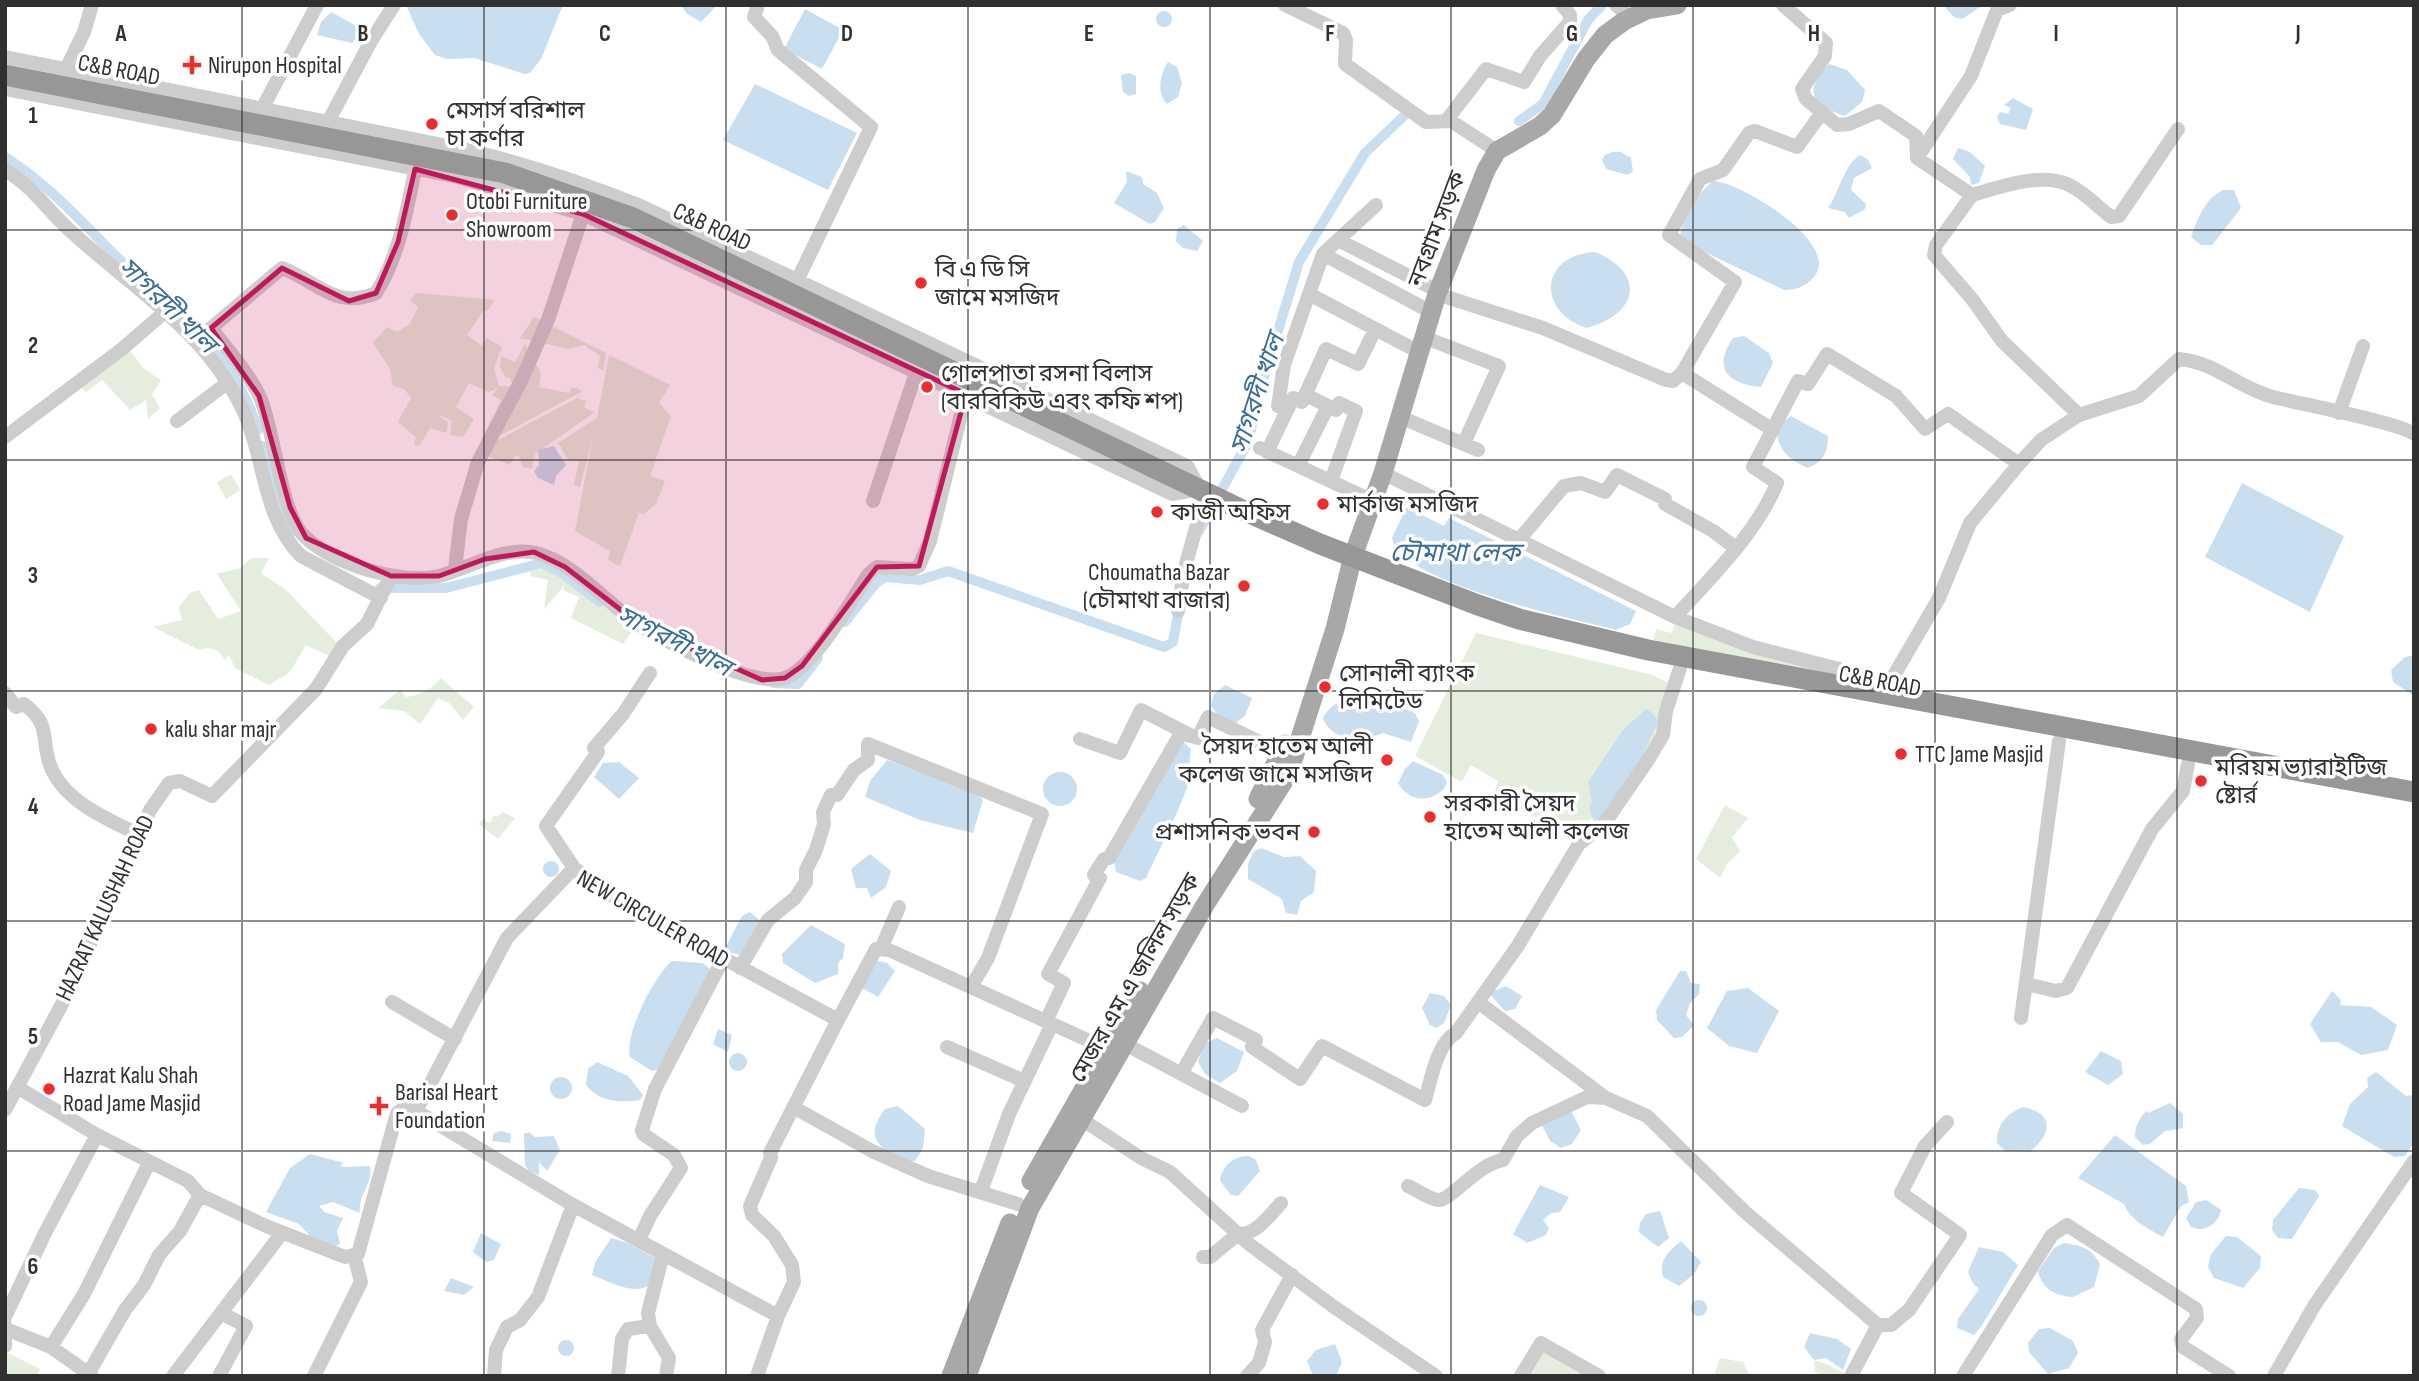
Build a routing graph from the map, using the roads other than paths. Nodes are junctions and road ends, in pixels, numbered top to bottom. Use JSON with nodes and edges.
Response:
{"nodes":[{"id":1,"x":92,"y":5,"type":"edge"},
{"id":2,"x":317,"y":5,"type":"edge"},
{"id":3,"x":394,"y":5,"type":"edge"},
{"id":4,"x":758,"y":5,"type":"edge"},
{"id":5,"x":1285,"y":5,"type":"edge"},
{"id":6,"x":1562,"y":5,"type":"edge"},
{"id":7,"x":1677,"y":5,"type":"edge"},
{"id":8,"x":1783,"y":5,"type":"edge"},
{"id":9,"x":2010,"y":5,"type":"edge"},
{"id":10,"x":1624,"y":12,"type":"edge"},
{"id":11,"x":5,"y":57,"type":"edge"},
{"id":12,"x":66,"y":69,"type":"junction"},
{"id":13,"x":5,"y":75,"type":"edge"},
{"id":14,"x":5,"y":89,"type":"edge"},
{"id":15,"x":262,"y":109,"type":"junction"},
{"id":16,"x":1821,"y":114,"type":"junction"},
{"id":17,"x":1446,"y":121,"type":"junction"},
{"id":18,"x":328,"y":122,"type":"junction"},
{"id":19,"x":2178,"y":129,"type":"dead end"},
{"id":20,"x":1497,"y":151,"type":"junction"},
{"id":21,"x":1917,"y":158,"type":"junction"},
{"id":22,"x":415,"y":169,"type":"junction"},
{"id":23,"x":5,"y":170,"type":"edge"},
{"id":24,"x":1972,"y":195,"type":"junction"},
{"id":25,"x":1376,"y":205,"type":"dead end"},
{"id":26,"x":583,"y":214,"type":"junction"},
{"id":27,"x":1340,"y":241,"type":"junction"},
{"id":28,"x":1323,"y":254,"type":"junction"},
{"id":29,"x":797,"y":281,"type":"junction"},
{"id":30,"x":1309,"y":294,"type":"junction"},
{"id":31,"x":1435,"y":299,"type":"junction"},
{"id":32,"x":167,"y":310,"type":"junction"},
{"id":33,"x":1375,"y":330,"type":"junction"},
{"id":34,"x":1421,"y":345,"type":"junction"},
{"id":35,"x":2363,"y":346,"type":"dead end"},
{"id":36,"x":917,"y":370,"type":"junction"},
{"id":37,"x":1682,"y":373,"type":"junction"},
{"id":38,"x":227,"y":383,"type":"junction"},
{"id":39,"x":966,"y":394,"type":"junction"},
{"id":40,"x":1306,"y":396,"type":"junction"},
{"id":41,"x":1278,"y":405,"type":"dead end"},
{"id":42,"x":1328,"y":406,"type":"junction"},
{"id":43,"x":2339,"y":413,"type":"junction"},
{"id":44,"x":2079,"y":415,"type":"junction"},
{"id":45,"x":1400,"y":417,"type":"junction"},
{"id":46,"x":177,"y":421,"type":"dead end"},
{"id":47,"x":1773,"y":430,"type":"junction"},
{"id":48,"x":2414,"y":434,"type":"edge"},
{"id":49,"x":5,"y":437,"type":"edge"},
{"id":50,"x":2019,"y":464,"type":"junction"},
{"id":51,"x":1298,"y":466,"type":"junction"},
{"id":52,"x":1383,"y":473,"type":"junction"},
{"id":53,"x":1331,"y":481,"type":"junction"},
{"id":54,"x":1207,"y":492,"type":"junction"},
{"id":55,"x":873,"y":501,"type":"dead end"},
{"id":56,"x":1373,"y":501,"type":"junction"},
{"id":57,"x":1518,"y":541,"type":"junction"},
{"id":58,"x":1736,"y":548,"type":"junction"},
{"id":59,"x":1353,"y":556,"type":"junction"},
{"id":60,"x":455,"y":569,"type":"junction"},
{"id":61,"x":391,"y":576,"type":"junction"},
{"id":62,"x":381,"y":598,"type":"junction"},
{"id":63,"x":1178,"y":611,"type":"dead end"},
{"id":64,"x":1675,"y":617,"type":"junction"},
{"id":65,"x":1680,"y":667,"type":"junction"},
{"id":66,"x":650,"y":673,"type":"dead end"},
{"id":67,"x":5,"y":693,"type":"edge"},
{"id":68,"x":1882,"y":695,"type":"junction"},
{"id":69,"x":1198,"y":738,"type":"junction"},
{"id":70,"x":1080,"y":739,"type":"dead end"},
{"id":71,"x":2059,"y":741,"type":"junction"},
{"id":72,"x":1282,"y":753,"type":"junction"},
{"id":73,"x":2189,"y":764,"type":"junction"},
{"id":74,"x":2414,"y":792,"type":"edge"},
{"id":75,"x":2414,"y":805,"type":"edge"},
{"id":76,"x":138,"y":834,"type":"junction"},
{"id":77,"x":574,"y":868,"type":"junction"},
{"id":78,"x":899,"y":907,"type":"dead end"},
{"id":79,"x":881,"y":950,"type":"junction"},
{"id":80,"x":723,"y":959,"type":"junction"},
{"id":81,"x":740,"y":968,"type":"junction"},
{"id":82,"x":2026,"y":984,"type":"junction"},
{"id":83,"x":971,"y":987,"type":"junction"},
{"id":84,"x":392,"y":1002,"type":"dead end"},
{"id":85,"x":1478,"y":1002,"type":"junction"},
{"id":86,"x":2021,"y":1018,"type":"dead end"},
{"id":87,"x":838,"y":1020,"type":"junction"},
{"id":88,"x":1049,"y":1023,"type":"junction"},
{"id":89,"x":455,"y":1039,"type":"junction"},
{"id":90,"x":1115,"y":1046,"type":"junction"},
{"id":91,"x":947,"y":1047,"type":"dead end"},
{"id":92,"x":1181,"y":1074,"type":"junction"},
{"id":93,"x":1024,"y":1082,"type":"junction"},
{"id":94,"x":17,"y":1087,"type":"junction"},
{"id":95,"x":1606,"y":1098,"type":"junction"},
{"id":96,"x":1242,"y":1106,"type":"dead end"},
{"id":97,"x":793,"y":1107,"type":"junction"},
{"id":98,"x":5,"y":1110,"type":"edge"},
{"id":99,"x":415,"y":1111,"type":"junction"},
{"id":100,"x":1075,"y":1115,"type":"junction"},
{"id":101,"x":1947,"y":1122,"type":"dead end"},
{"id":102,"x":97,"y":1135,"type":"junction"},
{"id":103,"x":2414,"y":1161,"type":"edge"},
{"id":104,"x":149,"y":1163,"type":"junction"},
{"id":105,"x":1408,"y":1186,"type":"dead end"},
{"id":106,"x":981,"y":1191,"type":"junction"},
{"id":107,"x":200,"y":1195,"type":"junction"},
{"id":108,"x":1282,"y":1203,"type":"dead end"},
{"id":109,"x":1018,"y":1204,"type":"junction"},
{"id":110,"x":573,"y":1205,"type":"junction"},
{"id":111,"x":282,"y":1233,"type":"junction"},
{"id":112,"x":1238,"y":1234,"type":"junction"},
{"id":113,"x":639,"y":1240,"type":"junction"},
{"id":114,"x":663,"y":1254,"type":"junction"},
{"id":115,"x":354,"y":1255,"type":"junction"},
{"id":116,"x":1203,"y":1257,"type":"dead end"},
{"id":117,"x":1292,"y":1275,"type":"junction"},
{"id":118,"x":221,"y":1313,"type":"junction"},
{"id":119,"x":778,"y":1316,"type":"junction"},
{"id":120,"x":5,"y":1317,"type":"edge"},
{"id":121,"x":1878,"y":1325,"type":"junction"},
{"id":122,"x":650,"y":1326,"type":"junction"},
{"id":123,"x":5,"y":1327,"type":"edge"},
{"id":124,"x":5,"y":1346,"type":"edge"},
{"id":125,"x":51,"y":1347,"type":"junction"},
{"id":126,"x":90,"y":1375,"type":"edge"},
{"id":127,"x":173,"y":1376,"type":"edge"},
{"id":128,"x":219,"y":1376,"type":"edge"},
{"id":129,"x":314,"y":1376,"type":"edge"},
{"id":130,"x":494,"y":1376,"type":"edge"},
{"id":131,"x":618,"y":1376,"type":"edge"},
{"id":132,"x":666,"y":1376,"type":"edge"},
{"id":133,"x":757,"y":1376,"type":"edge"},
{"id":134,"x":951,"y":1376,"type":"edge"},
{"id":135,"x":967,"y":1376,"type":"edge"},
{"id":136,"x":1247,"y":1376,"type":"edge"},
{"id":137,"x":1436,"y":1376,"type":"edge"},
{"id":138,"x":1521,"y":1376,"type":"edge"},
{"id":139,"x":1599,"y":1376,"type":"edge"},
{"id":140,"x":1851,"y":1376,"type":"edge"},
{"id":141,"x":1964,"y":1376,"type":"edge"},
{"id":142,"x":2229,"y":1376,"type":"edge"},
{"id":143,"x":2274,"y":1376,"type":"edge"}],
"edges":[{"from":1,"to":12,"type":"street"},
{"from":2,"to":15,"type":"street"},
{"from":3,"to":18,"type":"street"},
{"from":4,"to":29,"type":"street"},
{"from":5,"to":17,"type":"street"},
{"from":6,"to":17,"type":"street"},
{"from":7,"to":10,"type":"main road","name":"নবগ্রাম সড়ক"},
{"from":8,"to":16,"type":"street"},
{"from":9,"to":21,"type":"street"},
{"from":10,"to":20,"type":"main road","name":"নবগ্রাম সড়ক"},
{"from":11,"to":12,"type":"street"},
{"from":12,"to":15,"type":"street"},
{"from":13,"to":54,"type":"highway","name":"C&B ROAD"},
{"from":14,"to":22,"type":"street"},
{"from":15,"to":18,"type":"street"},
{"from":16,"to":21,"type":"street"},
{"from":16,"to":37,"type":"street"},
{"from":17,"to":20,"type":"street"},
{"from":18,"to":29,"type":"street"},
{"from":19,"to":24,"type":"street"},
{"from":20,"to":31,"type":"main road","name":"নবগ্রাম সড়ক"},
{"from":21,"to":24,"type":"street"},
{"from":22,"to":26,"type":"street"},
{"from":22,"to":61,"type":"street"},
{"from":23,"to":32,"type":"street"},
{"from":24,"to":44,"type":"street"},
{"from":25,"to":27,"type":"street"},
{"from":26,"to":36,"type":"street"},
{"from":26,"to":60,"type":"street"},
{"from":27,"to":28,"type":"street"},
{"from":27,"to":31,"type":"street"},
{"from":28,"to":30,"type":"street"},
{"from":28,"to":31,"type":"street"},
{"from":29,"to":54,"type":"street"},
{"from":30,"to":33,"type":"street"},
{"from":30,"to":41,"type":"street"},
{"from":31,"to":34,"type":"main road","name":"নবগ্রাম সড়ক"},
{"from":31,"to":37,"type":"street"},
{"from":32,"to":38,"type":"street"},
{"from":32,"to":49,"type":"street"},
{"from":33,"to":34,"type":"street"},
{"from":33,"to":40,"type":"street"},
{"from":34,"to":45,"type":"main road","name":"নবগ্রাম সড়ক"},
{"from":34,"to":45,"type":"street"},
{"from":35,"to":43,"type":"street"},
{"from":36,"to":39,"type":"street"},
{"from":36,"to":55,"type":"street"},
{"from":37,"to":47,"type":"street"},
{"from":38,"to":46,"type":"street"},
{"from":38,"to":62,"type":"street"},
{"from":39,"to":54,"type":"street"},
{"from":39,"to":60,"type":"street"},
{"from":40,"to":42,"type":"street"},
{"from":40,"to":51,"type":"street"},
{"from":42,"to":51,"type":"street"},
{"from":42,"to":53,"type":"street"},
{"from":43,"to":44,"type":"street"},
{"from":43,"to":48,"type":"street"},
{"from":44,"to":50,"type":"street"},
{"from":45,"to":52,"type":"main road","name":"নবগ্রাম সড়ক"},
{"from":47,"to":50,"type":"street"},
{"from":47,"to":58,"type":"street"},
{"from":50,"to":68,"type":"street"},
{"from":51,"to":53,"type":"street"},
{"from":52,"to":56,"type":"main road","name":"নবগ্রাম সড়ক"},
{"from":52,"to":57,"type":"street"},
{"from":53,"to":56,"type":"street"},
{"from":54,"to":59,"type":"highway","name":"C&B ROAD"},
{"from":54,"to":63,"type":"street"},
{"from":56,"to":59,"type":"main road","name":"নবগ্রাম সড়ক"},
{"from":57,"to":58,"type":"street"},
{"from":57,"to":64,"type":"street"},
{"from":58,"to":64,"type":"street"},
{"from":59,"to":65,"type":"highway","name":"C&B ROAD"},
{"from":59,"to":68,"type":"highway","name":"C&B ROAD"},
{"from":59,"to":72,"type":"main road","name":"মেজর এম এ জলিল সড়ক"},
{"from":59,"to":90,"type":"main road","name":"মেজর এম এ জলিল সড়ক"},
{"from":60,"to":61,"type":"street"},
{"from":61,"to":62,"type":"street"},
{"from":62,"to":76,"type":"street","name":"HAZRAT KALUSHAH ROAD"},
{"from":64,"to":68,"type":"street"},
{"from":65,"to":71,"type":"highway","name":"C&B ROAD"},
{"from":65,"to":85,"type":"street"},
{"from":66,"to":77,"type":"street"},
{"from":67,"to":76,"type":"street"},
{"from":68,"to":74,"type":"highway","name":"C&B ROAD"},
{"from":69,"to":70,"type":"street"},
{"from":69,"to":72,"type":"street"},
{"from":69,"to":88,"type":"street"},
{"from":71,"to":73,"type":"highway","name":"C&B ROAD"},
{"from":71,"to":82,"type":"street"},
{"from":72,"to":90,"type":"main road","name":"মেজর এম এ জলিল সড়ক"},
{"from":73,"to":75,"type":"highway","name":"C&B ROAD"},
{"from":73,"to":82,"type":"street"},
{"from":76,"to":94,"type":"street","name":"HAZRAT KALUSHAH ROAD"},
{"from":77,"to":80,"type":"street","name":"NEW CIRCULER ROAD"},
{"from":77,"to":89,"type":"street","name":"NEW CIRCULER ROAD"},
{"from":78,"to":79,"type":"street"},
{"from":79,"to":83,"type":"street"},
{"from":79,"to":87,"type":"street"},
{"from":80,"to":81,"type":"street","name":"NEW CIRCULER ROAD"},
{"from":80,"to":113,"type":"street"},
{"from":81,"to":83,"type":"street"},
{"from":81,"to":87,"type":"street","name":"NEW CIRCULER ROAD"},
{"from":82,"to":86,"type":"street"},
{"from":83,"to":88,"type":"street"},
{"from":84,"to":89,"type":"street"},
{"from":85,"to":92,"type":"street"},
{"from":85,"to":95,"type":"street"},
{"from":87,"to":97,"type":"street"},
{"from":88,"to":90,"type":"street"},
{"from":88,"to":93,"type":"street"},
{"from":89,"to":99,"type":"street","name":"NEW CIRCULER ROAD"},
{"from":90,"to":92,"type":"street"},
{"from":90,"to":100,"type":"main road","name":"মেজর এম এ জলিল সড়ক"},
{"from":91,"to":93,"type":"street"},
{"from":92,"to":96,"type":"street"},
{"from":93,"to":106,"type":"street"},
{"from":94,"to":98,"type":"street","name":"HAZRAT KALUSHAH ROAD"},
{"from":94,"to":102,"type":"street"},
{"from":95,"to":105,"type":"street"},
{"from":95,"to":121,"type":"street"},
{"from":97,"to":106,"type":"street"},
{"from":97,"to":119,"type":"street"},
{"from":99,"to":110,"type":"street"},
{"from":99,"to":115,"type":"street","name":"NEW CIRCULER ROAD"},
{"from":100,"to":109,"type":"main road","name":"মেজর এম এ জলিল সড়ক"},
{"from":100,"to":112,"type":"street"},
{"from":100,"to":135,"type":"main road","name":"মেজর এম এ জলিল সড়ক"},
{"from":101,"to":121,"type":"street"},
{"from":102,"to":104,"type":"street"},
{"from":102,"to":120,"type":"street"},
{"from":103,"to":143,"type":"street"},
{"from":104,"to":107,"type":"street"},
{"from":104,"to":125,"type":"street"},
{"from":106,"to":109,"type":"street"},
{"from":107,"to":111,"type":"street"},
{"from":107,"to":126,"type":"street"},
{"from":108,"to":112,"type":"street"},
{"from":109,"to":134,"type":"main road","name":"মেজর এম এ জলিল সড়ক"},
{"from":110,"to":113,"type":"street"},
{"from":110,"to":130,"type":"street"},
{"from":111,"to":115,"type":"street"},
{"from":111,"to":118,"type":"street"},
{"from":112,"to":116,"type":"street"},
{"from":112,"to":117,"type":"street"},
{"from":113,"to":114,"type":"street"},
{"from":114,"to":119,"type":"street"},
{"from":114,"to":122,"type":"street"},
{"from":115,"to":129,"type":"street"},
{"from":117,"to":136,"type":"street"},
{"from":117,"to":137,"type":"street"},
{"from":118,"to":127,"type":"street"},
{"from":118,"to":128,"type":"street"},
{"from":119,"to":133,"type":"street"},
{"from":121,"to":140,"type":"street"},
{"from":122,"to":131,"type":"street"},
{"from":122,"to":132,"type":"street"},
{"from":123,"to":124,"type":"street"},
{"from":123,"to":125,"type":"street"},
{"from":125,"to":126,"type":"street"},
{"from":138,"to":139,"type":"street"},
{"from":141,"to":142,"type":"street"}]}
